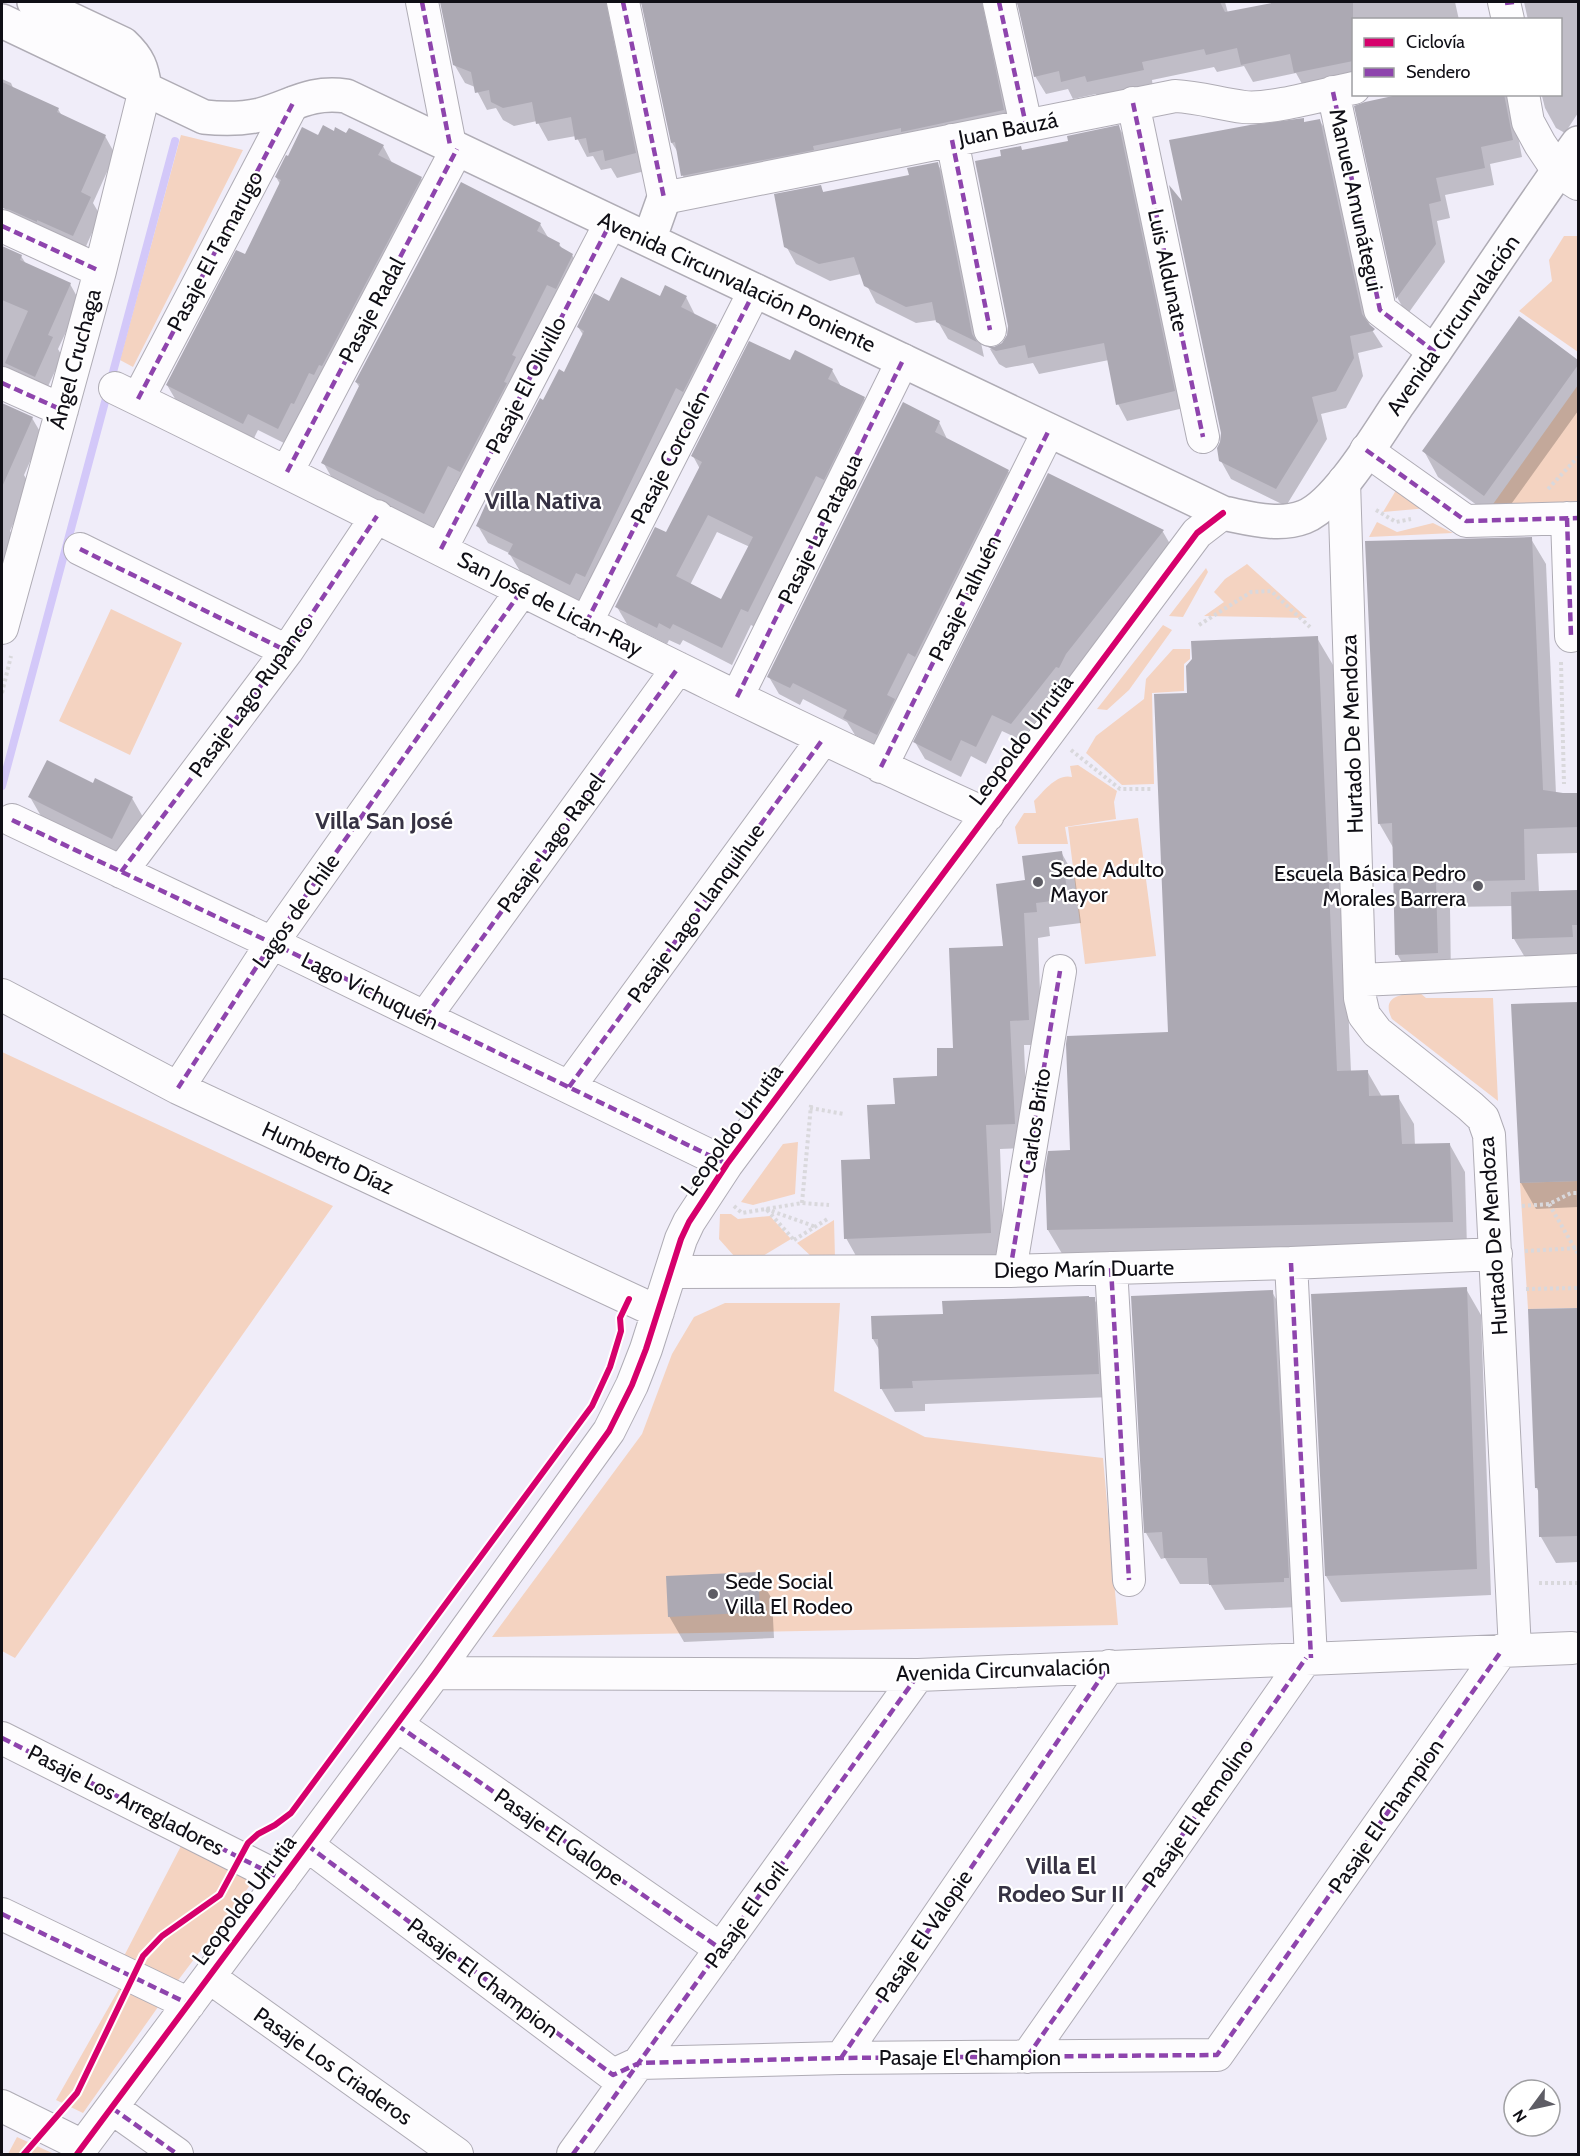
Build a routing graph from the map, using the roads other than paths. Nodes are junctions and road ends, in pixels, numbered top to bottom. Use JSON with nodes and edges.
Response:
{"nodes":[{"id":1,"x":34,"y":2,"type":"edge"},
{"id":2,"x":422,"y":2,"type":"edge"},
{"id":3,"x":623,"y":2,"type":"edge"},
{"id":4,"x":999,"y":2,"type":"edge"},
{"id":5,"x":2,"y":21,"type":"edge"},
{"id":6,"x":145,"y":89,"type":"junction"},
{"id":7,"x":1343,"y":90,"type":"edge"},
{"id":8,"x":1523,"y":96,"type":"edge"},
{"id":9,"x":293,"y":103,"type":"junction"},
{"id":10,"x":1133,"y":103,"type":"junction"},
{"id":11,"x":1026,"y":125,"type":"junction"},
{"id":12,"x":952,"y":140,"type":"junction"},
{"id":13,"x":1578,"y":143,"type":"edge"},
{"id":14,"x":454,"y":147,"type":"junction"},
{"id":15,"x":1568,"y":178,"type":"edge"},
{"id":16,"x":664,"y":198,"type":"junction"},
{"id":17,"x":611,"y":222,"type":"junction"},
{"id":18,"x":2,"y":226,"type":"edge"},
{"id":19,"x":649,"y":240,"type":"junction"},
{"id":20,"x":100,"y":271,"type":"junction"},
{"id":21,"x":755,"y":290,"type":"junction"},
{"id":22,"x":990,"y":330,"type":"dead end"},
{"id":23,"x":1435,"y":352,"type":"junction"},
{"id":24,"x":903,"y":360,"type":"junction"},
{"id":25,"x":2,"y":383,"type":"edge"},
{"id":26,"x":126,"y":393,"type":"joint"},
{"id":27,"x":62,"y":410,"type":"junction"},
{"id":28,"x":1049,"y":430,"type":"junction"},
{"id":29,"x":1203,"y":437,"type":"dead end"},
{"id":30,"x":1366,"y":450,"type":"junction"},
{"id":31,"x":287,"y":472,"type":"junction"},
{"id":32,"x":1334,"y":493,"type":"junction"},
{"id":33,"x":1223,"y":513,"type":"junction"},
{"id":34,"x":377,"y":516,"type":"junction"},
{"id":35,"x":1573,"y":518,"type":"edge"},
{"id":36,"x":80,"y":549,"type":"dead end"},
{"id":37,"x":441,"y":549,"type":"junction"},
{"id":38,"x":522,"y":590,"type":"junction"},
{"id":39,"x":586,"y":623,"type":"junction"},
{"id":40,"x":2,"y":628,"type":"edge"},
{"id":41,"x":1571,"y":636,"type":"road end"},
{"id":42,"x":287,"y":651,"type":"junction"},
{"id":43,"x":678,"y":668,"type":"junction"},
{"id":44,"x":737,"y":697,"type":"junction"},
{"id":45,"x":823,"y":739,"type":"junction"},
{"id":46,"x":881,"y":767,"type":"junction"},
{"id":47,"x":988,"y":815,"type":"junction"},
{"id":48,"x":12,"y":820,"type":"dead end"},
{"id":49,"x":121,"y":872,"type":"junction"},
{"id":50,"x":272,"y":943,"type":"junction"},
{"id":51,"x":1578,"y":970,"type":"edge"},
{"id":52,"x":1060,"y":971,"type":"dead end"},
{"id":53,"x":1360,"y":980,"type":"junction"},
{"id":54,"x":2,"y":995,"type":"edge"},
{"id":55,"x":425,"y":1017,"type":"junction"},
{"id":56,"x":178,"y":1088,"type":"junction"},
{"id":57,"x":569,"y":1088,"type":"junction"},
{"id":58,"x":727,"y":1164,"type":"junction"},
{"id":59,"x":1496,"y":1254,"type":"junction"},
{"id":60,"x":1291,"y":1263,"type":"junction"},
{"id":61,"x":1111,"y":1268,"type":"junction"},
{"id":62,"x":1010,"y":1271,"type":"junction"},
{"id":63,"x":672,"y":1272,"type":"junction"},
{"id":64,"x":658,"y":1312,"type":"junction"},
{"id":65,"x":1129,"y":1580,"type":"dead end"},
{"id":66,"x":1572,"y":1648,"type":"dead end"},
{"id":67,"x":1509,"y":1650,"type":"junction"},
{"id":68,"x":1309,"y":1658,"type":"junction"},
{"id":69,"x":1109,"y":1666,"type":"junction"},
{"id":70,"x":435,"y":1673,"type":"junction"},
{"id":71,"x":918,"y":1675,"type":"junction"},
{"id":72,"x":397,"y":1725,"type":"junction"},
{"id":73,"x":2,"y":1738,"type":"edge"},
{"id":74,"x":307,"y":1845,"type":"junction"},
{"id":75,"x":282,"y":1879,"type":"junction"},
{"id":76,"x":2,"y":1914,"type":"edge"},
{"id":77,"x":721,"y":1948,"type":"junction"},
{"id":78,"x":209,"y":1977,"type":"junction"},
{"id":79,"x":189,"y":2004,"type":"junction"},
{"id":80,"x":1027,"y":2057,"type":"junction"},
{"id":81,"x":841,"y":2058,"type":"junction"},
{"id":82,"x":639,"y":2063,"type":"junction"},
{"id":83,"x":2,"y":2106,"type":"edge"},
{"id":84,"x":112,"y":2108,"type":"junction"},
{"id":85,"x":80,"y":2150,"type":"edge"},
{"id":86,"x":177,"y":2154,"type":"edge"},
{"id":87,"x":457,"y":2154,"type":"edge"},
{"id":88,"x":573,"y":2154,"type":"edge"}],
"edges":[{"from":1,"to":6,"type":"street"},
{"from":2,"to":14,"type":"street"},
{"from":3,"to":16,"type":"street"},
{"from":4,"to":11,"type":"street"},
{"from":5,"to":6,"type":"street","name":"Avenida Circunvalación Poniente"},
{"from":6,"to":9,"type":"street","name":"Avenida Circunvalación Poniente"},
{"from":6,"to":20,"type":"street","name":"Ángel Cruchaga"},
{"from":7,"to":10,"type":"street","name":"Juan Bauzá"},
{"from":7,"to":23,"type":"street","name":"Manuel Amunátegui"},
{"from":8,"to":15,"type":"street"},
{"from":9,"to":14,"type":"street","name":"Avenida Circunvalación Poniente"},
{"from":9,"to":26,"type":"street","name":"Pasaje El Tamarugo"},
{"from":10,"to":11,"type":"street","name":"Juan Bauzá"},
{"from":10,"to":29,"type":"street","name":"Luis Aldunate"},
{"from":11,"to":12,"type":"street","name":"Juan Bauzá"},
{"from":12,"to":16,"type":"street","name":"Juan Bauzá"},
{"from":12,"to":22,"type":"street"},
{"from":13,"to":15,"type":"street","name":"Avenida Circunvalación"},
{"from":14,"to":17,"type":"street","name":"Avenida Circunvalación Poniente"},
{"from":14,"to":31,"type":"street","name":"Pasaje Radal"},
{"from":15,"to":23,"type":"street","name":"Avenida Circunvalación"},
{"from":16,"to":19,"type":"street"},
{"from":17,"to":19,"type":"street","name":"Avenida Circunvalación Poniente"},
{"from":17,"to":37,"type":"street","name":"Pasaje El Olivillo"},
{"from":18,"to":20,"type":"street"},
{"from":19,"to":21,"type":"street","name":"Avenida Circunvalación Poniente"},
{"from":20,"to":27,"type":"street","name":"Ángel Cruchaga"},
{"from":21,"to":24,"type":"street","name":"Avenida Circunvalación Poniente"},
{"from":21,"to":39,"type":"street","name":"Pasaje Corcolén"},
{"from":23,"to":30,"type":"street","name":"Avenida Circunvalación"},
{"from":24,"to":28,"type":"street","name":"Avenida Circunvalación Poniente"},
{"from":24,"to":44,"type":"street","name":"Pasaje La Patagua"},
{"from":25,"to":27,"type":"street"},
{"from":26,"to":31,"type":"street","name":"San José de Lican-Ray"},
{"from":27,"to":40,"type":"street","name":"Ángel Cruchaga"},
{"from":28,"to":33,"type":"street","name":"Avenida Circunvalación Poniente"},
{"from":28,"to":46,"type":"street","name":"Pasaje Talhuén"},
{"from":30,"to":32,"type":"street","name":"Avenida Circunvalación"},
{"from":30,"to":35,"type":"street"},
{"from":31,"to":34,"type":"street","name":"San José de Lican-Ray"},
{"from":32,"to":33,"type":"street","name":"Avenida Circunvalación Poniente"},
{"from":32,"to":53,"type":"street","name":"Hurtado De Mendoza"},
{"from":33,"to":47,"type":"street","name":"Leopoldo Urrutia"},
{"from":34,"to":37,"type":"street","name":"San José de Lican-Ray"},
{"from":34,"to":42,"type":"street","name":"Pasaje Lago Rupanco"},
{"from":35,"to":41,"type":"street"},
{"from":36,"to":42,"type":"street"},
{"from":37,"to":38,"type":"street","name":"San José de Lican-Ray"},
{"from":38,"to":39,"type":"street","name":"San José de Lican-Ray"},
{"from":38,"to":50,"type":"street","name":"Lagos de Chile"},
{"from":39,"to":43,"type":"street","name":"San José de Lican-Ray"},
{"from":42,"to":49,"type":"street","name":"Pasaje Lago Rupanco"},
{"from":43,"to":44,"type":"street","name":"San José de Lican-Ray"},
{"from":43,"to":55,"type":"street","name":"Pasaje Lago Rapel"},
{"from":44,"to":45,"type":"street","name":"San José de Lican-Ray"},
{"from":45,"to":46,"type":"street","name":"San José de Lican-Ray"},
{"from":45,"to":57,"type":"street","name":"Pasaje Lago Llanquihue"},
{"from":46,"to":47,"type":"street","name":"San José de Lican-Ray"},
{"from":47,"to":58,"type":"street","name":"Leopoldo Urrutia"},
{"from":48,"to":49,"type":"street","name":"Lago Vichuquén"},
{"from":49,"to":50,"type":"street","name":"Lago Vichuquén"},
{"from":50,"to":55,"type":"street","name":"Lago Vichuquén"},
{"from":50,"to":56,"type":"street","name":"Lagos de Chile"},
{"from":51,"to":53,"type":"street"},
{"from":52,"to":62,"type":"street","name":"Carlos Brito"},
{"from":53,"to":59,"type":"street","name":"Hurtado De Mendoza"},
{"from":54,"to":56,"type":"street","name":"Humberto Díaz"},
{"from":55,"to":57,"type":"street","name":"Lago Vichuquén"},
{"from":56,"to":64,"type":"street","name":"Humberto Díaz"},
{"from":57,"to":58,"type":"street","name":"Lago Vichuquén"},
{"from":58,"to":63,"type":"street","name":"Leopoldo Urrutia"},
{"from":59,"to":60,"type":"street","name":"Diego Marín Duarte"},
{"from":59,"to":67,"type":"street","name":"Hurtado De Mendoza"},
{"from":60,"to":61,"type":"street","name":"Diego Marín Duarte"},
{"from":60,"to":68,"type":"street"},
{"from":61,"to":62,"type":"street","name":"Diego Marín Duarte"},
{"from":61,"to":65,"type":"street"},
{"from":62,"to":63,"type":"street","name":"Diego Marín Duarte"},
{"from":63,"to":64,"type":"street","name":"Leopoldo Urrutia"},
{"from":64,"to":70,"type":"street","name":"Leopoldo Urrutia"},
{"from":66,"to":67,"type":"street","name":"Avenida Circunvalación"},
{"from":67,"to":68,"type":"street","name":"Avenida Circunvalación"},
{"from":67,"to":80,"type":"street","name":"Pasaje El Champion"},
{"from":68,"to":69,"type":"street","name":"Avenida Circunvalación"},
{"from":68,"to":80,"type":"street","name":"Pasaje El Remolino"},
{"from":69,"to":71,"type":"street","name":"Avenida Circunvalación"},
{"from":69,"to":81,"type":"street","name":"Pasaje El Valopie"},
{"from":70,"to":71,"type":"street","name":"Avenida Circunvalación"},
{"from":70,"to":72,"type":"street","name":"Leopoldo Urrutia"},
{"from":71,"to":77,"type":"street","name":"Pasaje El Toril"},
{"from":72,"to":74,"type":"street","name":"Leopoldo Urrutia"},
{"from":72,"to":77,"type":"street","name":"Pasaje El Galope"},
{"from":73,"to":75,"type":"street","name":"Pasaje Los Arregladores"},
{"from":74,"to":75,"type":"street","name":"Leopoldo Urrutia"},
{"from":74,"to":82,"type":"street","name":"Pasaje El Champion"},
{"from":75,"to":78,"type":"street","name":"Leopoldo Urrutia"},
{"from":76,"to":79,"type":"street"},
{"from":77,"to":82,"type":"street","name":"Pasaje El Toril"},
{"from":78,"to":79,"type":"street","name":"Leopoldo Urrutia"},
{"from":78,"to":87,"type":"street","name":"Pasaje Los Criaderos"},
{"from":79,"to":84,"type":"street","name":"Leopoldo Urrutia"},
{"from":80,"to":81,"type":"street","name":"Pasaje El Champion"},
{"from":81,"to":82,"type":"street","name":"Pasaje El Champion"},
{"from":82,"to":88,"type":"street","name":"Pasaje El Toril"},
{"from":83,"to":85,"type":"street"},
{"from":84,"to":85,"type":"street","name":"Leopoldo Urrutia"},
{"from":84,"to":86,"type":"street"}]}
